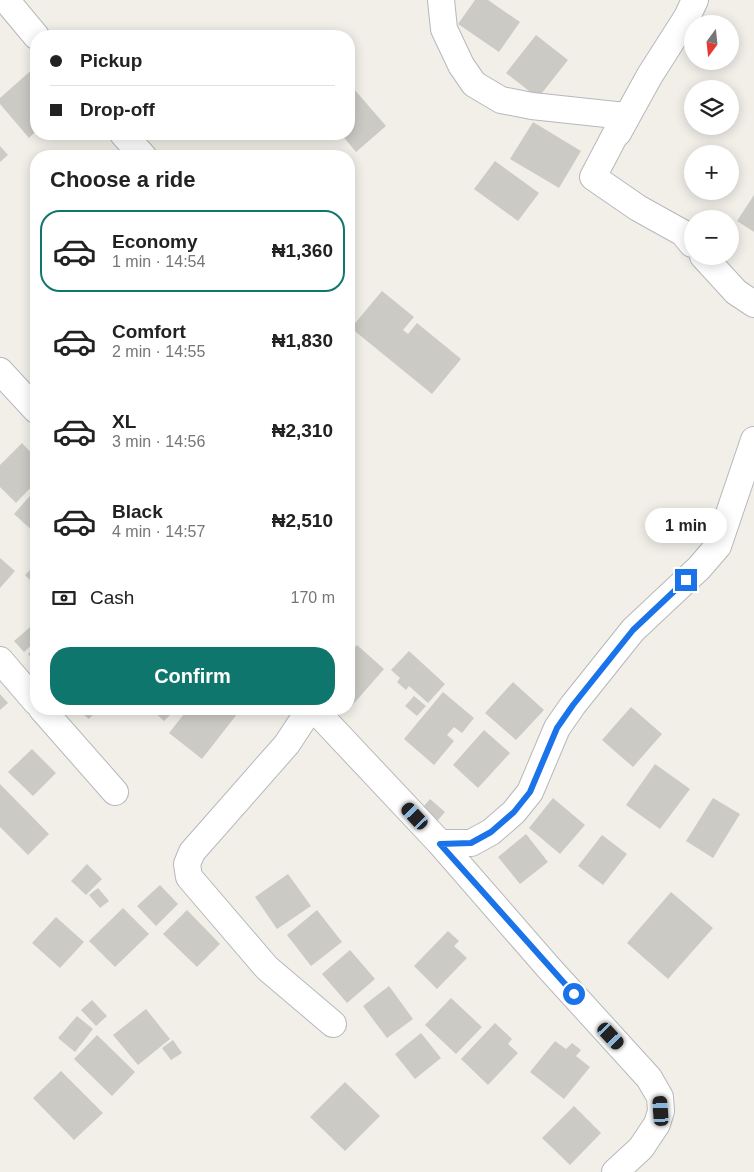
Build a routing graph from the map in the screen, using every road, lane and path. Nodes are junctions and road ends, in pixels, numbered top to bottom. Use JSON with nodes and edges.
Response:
{"nodes":[{"id":1,"x":6,"y":0,"type":"edge"},
{"id":2,"x":441,"y":0,"type":"edge"},
{"id":3,"x":695,"y":0,"type":"edge"},
{"id":4,"x":31,"y":30,"type":"edge"},
{"id":5,"x":128,"y":140,"type":"edge"},
{"id":6,"x":137,"y":150,"type":"edge"},
{"id":7,"x":593,"y":178,"type":"junction"},
{"id":8,"x":684,"y":234,"type":"edge"},
{"id":9,"x":711,"y":265,"type":"edge"},
{"id":10,"x":754,"y":304,"type":"edge"},
{"id":11,"x":0,"y":371,"type":"edge"},
{"id":12,"x":30,"y":404,"type":"edge"},
{"id":13,"x":754,"y":440,"type":"edge"},
{"id":14,"x":0,"y":660,"type":"edge"},
{"id":15,"x":30,"y":695,"type":"edge"},
{"id":16,"x":47,"y":715,"type":"edge"},
{"id":17,"x":308,"y":715,"type":"edge"},
{"id":18,"x":318,"y":715,"type":"edge"},
{"id":19,"x":115,"y":792,"type":"dead end"},
{"id":20,"x":440,"y":844,"type":"junction"},
{"id":21,"x":332,"y":1024,"type":"dead end"},
{"id":22,"x":615,"y":1172,"type":"edge"}],
"edges":[{"from":1,"to":4,"type":"street"},
{"from":2,"to":7,"type":"street"},
{"from":3,"to":7,"type":"street"},
{"from":5,"to":6,"type":"street"},
{"from":7,"to":8,"type":"street"},
{"from":9,"to":10,"type":"street"},
{"from":11,"to":12,"type":"street"},
{"from":13,"to":20,"type":"street"},
{"from":14,"to":15,"type":"street"},
{"from":16,"to":19,"type":"street"},
{"from":17,"to":21,"type":"street"},
{"from":18,"to":20,"type":"street"},
{"from":20,"to":22,"type":"street"}]}
